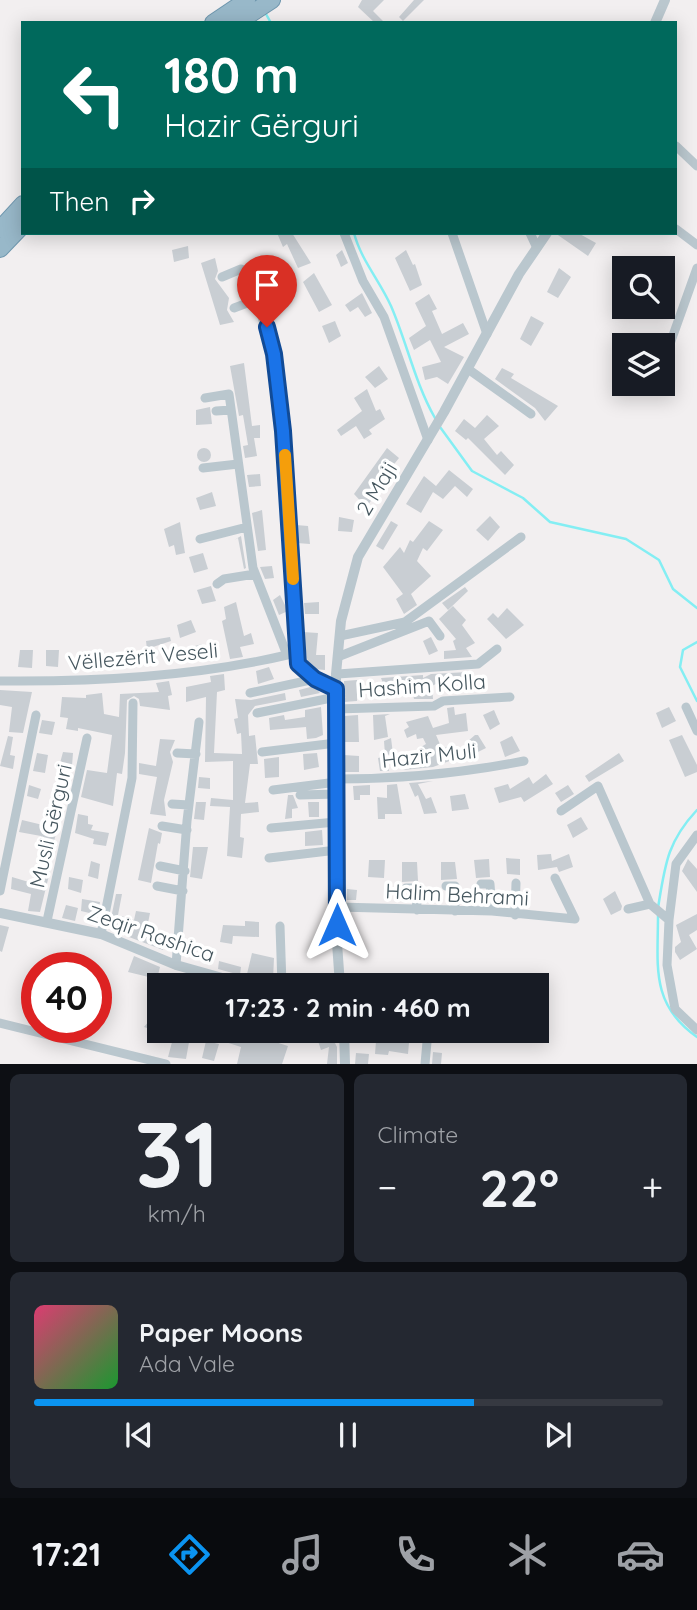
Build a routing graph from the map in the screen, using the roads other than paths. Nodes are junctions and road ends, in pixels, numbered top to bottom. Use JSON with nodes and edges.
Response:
{"nodes":[{"id":1,"x":247,"y":0,"type":"edge"},
{"id":2,"x":272,"y":0,"type":"edge"},
{"id":3,"x":665,"y":0,"type":"edge"},
{"id":4,"x":216,"y":21,"type":"edge"},
{"id":5,"x":240,"y":21,"type":"edge"},
{"id":6,"x":656,"y":21,"type":"edge"},
{"id":7,"x":677,"y":147,"type":"edge"},
{"id":8,"x":697,"y":166,"type":"edge"},
{"id":9,"x":21,"y":206,"type":"edge"},
{"id":10,"x":21,"y":227,"type":"edge"},
{"id":11,"x":0,"y":229,"type":"edge"},
{"id":12,"x":677,"y":230,"type":"edge"},
{"id":13,"x":345,"y":235,"type":"edge"},
{"id":14,"x":453,"y":235,"type":"edge"},
{"id":15,"x":531,"y":235,"type":"edge"},
{"id":16,"x":546,"y":235,"type":"edge"},
{"id":17,"x":697,"y":244,"type":"edge"},
{"id":18,"x":537,"y":248,"type":"junction"},
{"id":19,"x":0,"y":249,"type":"edge"},
{"id":20,"x":697,"y":268,"type":"edge"},
{"id":21,"x":222,"y":278,"type":"dead end"},
{"id":22,"x":258,"y":299,"type":"junction"},
{"id":23,"x":234,"y":308,"type":"dead end"},
{"id":24,"x":674,"y":333,"type":"edge"},
{"id":25,"x":487,"y":334,"type":"junction"},
{"id":26,"x":468,"y":369,"type":"junction"},
{"id":27,"x":205,"y":398,"type":"dead end"},
{"id":28,"x":231,"y":410,"type":"junction"},
{"id":29,"x":216,"y":411,"type":"dead end"},
{"id":30,"x":531,"y":414,"type":"dead end"},
{"id":31,"x":430,"y":436,"type":"junction"},
{"id":32,"x":238,"y":464,"type":"junction"},
{"id":33,"x":202,"y":468,"type":"dead end"},
{"id":34,"x":247,"y":527,"type":"junction"},
{"id":35,"x":521,"y":537,"type":"dead end"},
{"id":36,"x":200,"y":539,"type":"dead end"},
{"id":37,"x":255,"y":574,"type":"junction"},
{"id":38,"x":217,"y":584,"type":"dead end"},
{"id":39,"x":340,"y":636,"type":"junction"},
{"id":40,"x":440,"y":636,"type":"dead end"},
{"id":41,"x":497,"y":649,"type":"dead end"},
{"id":42,"x":287,"y":656,"type":"junction"},
{"id":43,"x":340,"y":656,"type":"junction"},
{"id":44,"x":298,"y":664,"type":"junction"},
{"id":45,"x":338,"y":674,"type":"junction"},
{"id":46,"x":315,"y":679,"type":"junction"},
{"id":47,"x":0,"y":681,"type":"edge"},
{"id":48,"x":250,"y":693,"type":"dead end"},
{"id":49,"x":336,"y":693,"type":"junction"},
{"id":50,"x":510,"y":698,"type":"dead end"},
{"id":51,"x":133,"y":703,"type":"dead end"},
{"id":52,"x":686,"y":707,"type":"dead end"},
{"id":53,"x":337,"y":709,"type":"junction"},
{"id":54,"x":257,"y":713,"type":"dead end"},
{"id":55,"x":36,"y":715,"type":"dead end"},
{"id":56,"x":200,"y":722,"type":"dead end"},
{"id":57,"x":697,"y":731,"type":"edge"},
{"id":58,"x":87,"y":738,"type":"dead end"},
{"id":59,"x":336,"y":743,"type":"junction"},
{"id":60,"x":262,"y":752,"type":"dead end"},
{"id":61,"x":177,"y":753,"type":"dead end"},
{"id":62,"x":196,"y":754,"type":"junction"},
{"id":63,"x":524,"y":761,"type":"dead end"},
{"id":64,"x":336,"y":780,"type":"junction"},
{"id":65,"x":273,"y":790,"type":"dead end"},
{"id":66,"x":337,"y":794,"type":"junction"},
{"id":67,"x":300,"y":795,"type":"dead end"},
{"id":68,"x":172,"y":804,"type":"dead end"},
{"id":69,"x":189,"y":805,"type":"junction"},
{"id":70,"x":561,"y":811,"type":"dead end"},
{"id":71,"x":336,"y":822,"type":"junction"},
{"id":72,"x":162,"y":826,"type":"dead end"},
{"id":73,"x":271,"y":828,"type":"dead end"},
{"id":74,"x":187,"y":830,"type":"junction"},
{"id":75,"x":695,"y":843,"type":"edge"},
{"id":76,"x":337,"y":850,"type":"junction"},
{"id":77,"x":269,"y":858,"type":"dead end"},
{"id":78,"x":160,"y":866,"type":"dead end"},
{"id":79,"x":185,"y":871,"type":"junction"},
{"id":80,"x":555,"y":878,"type":"dead end"},
{"id":81,"x":516,"y":883,"type":"dead end"},
{"id":82,"x":481,"y":884,"type":"dead end"},
{"id":83,"x":157,"y":886,"type":"dead end"},
{"id":84,"x":446,"y":886,"type":"dead end"},
{"id":85,"x":406,"y":888,"type":"dead end"},
{"id":86,"x":0,"y":891,"type":"edge"},
{"id":87,"x":183,"y":891,"type":"junction"},
{"id":88,"x":650,"y":904,"type":"junction"},
{"id":89,"x":338,"y":907,"type":"junction"},
{"id":90,"x":628,"y":909,"type":"dead end"},
{"id":91,"x":417,"y":910,"type":"junction"},
{"id":92,"x":456,"y":911,"type":"junction"},
{"id":93,"x":492,"y":911,"type":"junction"},
{"id":94,"x":0,"y":913,"type":"edge"},
{"id":95,"x":515,"y":915,"type":"junction"},
{"id":96,"x":669,"y":920,"type":"junction"},
{"id":97,"x":47,"y":921,"type":"junction"},
{"id":98,"x":280,"y":926,"type":"dead end"},
{"id":99,"x":101,"y":933,"type":"junction"},
{"id":100,"x":176,"y":965,"type":"junction"},
{"id":101,"x":204,"y":973,"type":"edge"},
{"id":102,"x":282,"y":973,"type":"edge"},
{"id":103,"x":340,"y":973,"type":"edge"},
{"id":104,"x":0,"y":1023,"type":"edge"},
{"id":105,"x":697,"y":1030,"type":"edge"},
{"id":106,"x":344,"y":1043,"type":"edge"},
{"id":107,"x":427,"y":1043,"type":"edge"},
{"id":108,"x":166,"y":1064,"type":"edge"},
{"id":109,"x":345,"y":1064,"type":"edge"},
{"id":110,"x":425,"y":1064,"type":"edge"}],
"edges":[{"from":1,"to":4,"type":"highway"},
{"from":2,"to":5,"type":"highway"},
{"from":3,"to":6,"type":"street"},
{"from":7,"to":8,"type":"street"},
{"from":9,"to":11,"type":"highway"},
{"from":10,"to":19,"type":"highway"},
{"from":12,"to":17,"type":"street"},
{"from":13,"to":31,"type":"street"},
{"from":14,"to":25,"type":"street"},
{"from":15,"to":18,"type":"street"},
{"from":16,"to":18,"type":"street","name":"2 Maji"},
{"from":18,"to":25,"type":"street","name":"2 Maji"},
{"from":20,"to":24,"type":"street"},
{"from":21,"to":22,"type":"street"},
{"from":22,"to":23,"type":"street"},
{"from":22,"to":44,"type":"street"},
{"from":25,"to":26,"type":"street","name":"2 Maji"},
{"from":26,"to":30,"type":"street"},
{"from":26,"to":31,"type":"street","name":"2 Maji"},
{"from":27,"to":28,"type":"street"},
{"from":28,"to":29,"type":"street"},
{"from":28,"to":32,"type":"street"},
{"from":31,"to":39,"type":"street","name":"2 Maji"},
{"from":32,"to":33,"type":"street"},
{"from":32,"to":34,"type":"street"},
{"from":34,"to":36,"type":"street"},
{"from":34,"to":37,"type":"street"},
{"from":35,"to":39,"type":"street"},
{"from":37,"to":38,"type":"street"},
{"from":37,"to":42,"type":"street"},
{"from":39,"to":43,"type":"street","name":"2 Maji"},
{"from":40,"to":43,"type":"street"},
{"from":41,"to":45,"type":"street"},
{"from":42,"to":44,"type":"street"},
{"from":42,"to":47,"type":"street","name":"Vëllezërit Veseli"},
{"from":43,"to":45,"type":"street","name":"2 Maji"},
{"from":44,"to":46,"type":"street"},
{"from":45,"to":49,"type":"street","name":"2 Maji"},
{"from":46,"to":48,"type":"street"},
{"from":46,"to":49,"type":"street"},
{"from":49,"to":53,"type":"street","name":"2 Maji"},
{"from":49,"to":54,"type":"street"},
{"from":50,"to":53,"type":"street","name":"Hashim Kolla"},
{"from":51,"to":99,"type":"street"},
{"from":52,"to":57,"type":"street"},
{"from":53,"to":59,"type":"street","name":"2 Maji"},
{"from":55,"to":86,"type":"street"},
{"from":56,"to":62,"type":"street"},
{"from":58,"to":97,"type":"street","name":"Musli Gërguri"},
{"from":59,"to":60,"type":"street"},
{"from":59,"to":64,"type":"street","name":"2 Maji"},
{"from":61,"to":62,"type":"street"},
{"from":62,"to":69,"type":"street"},
{"from":63,"to":64,"type":"street","name":"Hazir Muli"},
{"from":64,"to":65,"type":"street","name":"Hazir Muli"},
{"from":64,"to":66,"type":"street","name":"2 Maji"},
{"from":66,"to":67,"type":"street"},
{"from":66,"to":71,"type":"street","name":"2 Maji"},
{"from":68,"to":69,"type":"street"},
{"from":69,"to":74,"type":"street"},
{"from":70,"to":88,"type":"street"},
{"from":71,"to":73,"type":"street"},
{"from":71,"to":76,"type":"street","name":"2 Maji"},
{"from":72,"to":74,"type":"street"},
{"from":74,"to":79,"type":"street"},
{"from":75,"to":96,"type":"street"},
{"from":76,"to":77,"type":"street"},
{"from":76,"to":89,"type":"street","name":"2 Maji"},
{"from":78,"to":79,"type":"street"},
{"from":79,"to":87,"type":"street"},
{"from":80,"to":95,"type":"street","name":"Halim Behrami"},
{"from":81,"to":95,"type":"street"},
{"from":82,"to":93,"type":"street"},
{"from":83,"to":87,"type":"street"},
{"from":84,"to":92,"type":"street"},
{"from":85,"to":91,"type":"street"},
{"from":87,"to":100,"type":"street"},
{"from":88,"to":90,"type":"street"},
{"from":88,"to":96,"type":"street"},
{"from":89,"to":91,"type":"street","name":"Halim Behrami"},
{"from":89,"to":103,"type":"street","name":"2 Maji"},
{"from":91,"to":92,"type":"street","name":"Halim Behrami"},
{"from":92,"to":93,"type":"street","name":"Halim Behrami"},
{"from":93,"to":95,"type":"street","name":"Halim Behrami"},
{"from":94,"to":97,"type":"street","name":"Zeqir Rashica"},
{"from":96,"to":105,"type":"street"},
{"from":97,"to":99,"type":"street","name":"Zeqir Rashica"},
{"from":98,"to":102,"type":"street"},
{"from":99,"to":100,"type":"street","name":"Zeqir Rashica"},
{"from":100,"to":101,"type":"street","name":"Zeqir Rashica"},
{"from":104,"to":108,"type":"street"},
{"from":106,"to":109,"type":"street"},
{"from":107,"to":110,"type":"street"}]}
